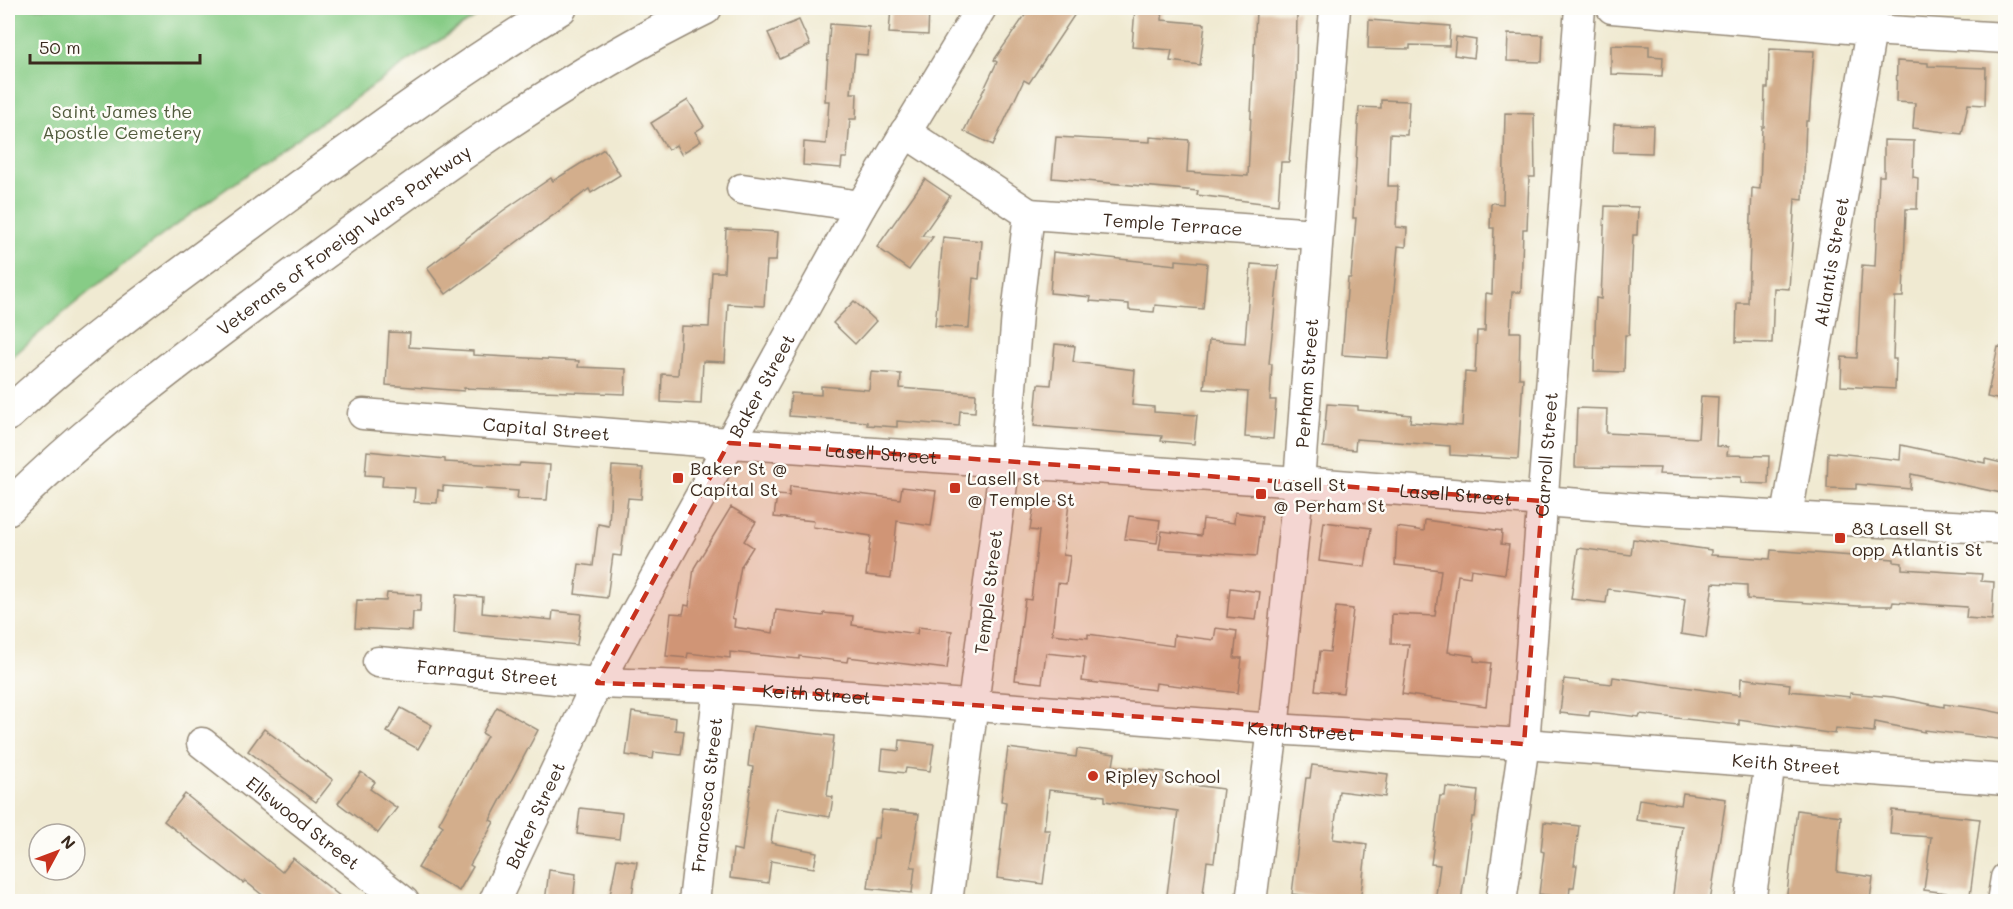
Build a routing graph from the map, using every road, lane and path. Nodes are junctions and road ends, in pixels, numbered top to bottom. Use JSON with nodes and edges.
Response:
{"nodes":[{"id":1,"x":560,"y":8,"type":"edge"},
{"id":2,"x":705,"y":8,"type":"edge"},
{"id":3,"x":981,"y":8,"type":"edge"},
{"id":4,"x":1335,"y":8,"type":"edge"},
{"id":5,"x":1580,"y":8,"type":"edge"},
{"id":6,"x":1612,"y":8,"type":"edge"},
{"id":7,"x":1871,"y":19,"type":"edge"},
{"id":8,"x":2006,"y":38,"type":"edge"},
{"id":9,"x":905,"y":132,"type":"junction"},
{"id":10,"x":742,"y":189,"type":"dead end"},
{"id":11,"x":861,"y":206,"type":"junction"},
{"id":12,"x":1029,"y":214,"type":"junction"},
{"id":13,"x":1316,"y":234,"type":"junction"},
{"id":14,"x":8,"y":414,"type":"edge"},
{"id":15,"x":363,"y":414,"type":"dead end"},
{"id":16,"x":729,"y":444,"type":"junction"},
{"id":17,"x":1005,"y":461,"type":"junction"},
{"id":18,"x":1299,"y":482,"type":"junction"},
{"id":19,"x":1542,"y":501,"type":"junction"},
{"id":20,"x":8,"y":508,"type":"edge"},
{"id":21,"x":1787,"y":516,"type":"junction"},
{"id":22,"x":2006,"y":530,"type":"edge"},
{"id":23,"x":378,"y":663,"type":"dead end"},
{"id":24,"x":597,"y":683,"type":"junction"},
{"id":25,"x":719,"y":687,"type":"junction"},
{"id":26,"x":973,"y":705,"type":"junction"},
{"id":27,"x":1273,"y":729,"type":"junction"},
{"id":28,"x":202,"y":743,"type":"dead end"},
{"id":29,"x":1524,"y":744,"type":"junction"},
{"id":30,"x":1770,"y":763,"type":"junction"},
{"id":31,"x":2006,"y":780,"type":"edge"},
{"id":32,"x":2006,"y":878,"type":"edge"},
{"id":33,"x":404,"y":902,"type":"edge"},
{"id":34,"x":494,"y":902,"type":"edge"},
{"id":35,"x":694,"y":902,"type":"edge"},
{"id":36,"x":947,"y":902,"type":"edge"},
{"id":37,"x":1251,"y":902,"type":"edge"},
{"id":38,"x":1501,"y":902,"type":"edge"},
{"id":39,"x":1750,"y":902,"type":"edge"},
{"id":40,"x":2002,"y":902,"type":"edge"}],
"edges":[{"from":1,"to":14,"type":"highway"},
{"from":2,"to":20,"type":"highway","name":"Veterans of Foreign Wars Parkway"},
{"from":3,"to":9,"type":"street","name":"Baker Street"},
{"from":4,"to":13,"type":"street","name":"Perham Street"},
{"from":5,"to":19,"type":"street","name":"Carroll Street"},
{"from":6,"to":7,"type":"street"},
{"from":7,"to":8,"type":"street"},
{"from":7,"to":21,"type":"street","name":"Atlantis Street"},
{"from":9,"to":11,"type":"street","name":"Baker Street"},
{"from":9,"to":12,"type":"street"},
{"from":10,"to":11,"type":"street"},
{"from":11,"to":16,"type":"street","name":"Baker Street"},
{"from":12,"to":13,"type":"street","name":"Temple Terrace"},
{"from":12,"to":17,"type":"street","name":"Temple Street"},
{"from":13,"to":18,"type":"street","name":"Perham Street"},
{"from":15,"to":16,"type":"street","name":"Capital Street"},
{"from":16,"to":17,"type":"street","name":"Lasell Street"},
{"from":16,"to":24,"type":"street","name":"Baker Street"},
{"from":17,"to":18,"type":"street","name":"Lasell Street"},
{"from":17,"to":26,"type":"street","name":"Temple Street"},
{"from":18,"to":19,"type":"street","name":"Lasell Street"},
{"from":18,"to":27,"type":"street","name":"Perham Street"},
{"from":19,"to":21,"type":"street","name":"Lasell Street"},
{"from":19,"to":29,"type":"street","name":"Carroll Street"},
{"from":21,"to":22,"type":"street","name":"Lasell Street"},
{"from":23,"to":24,"type":"street","name":"Farragut Street"},
{"from":24,"to":25,"type":"street","name":"Keith Street"},
{"from":24,"to":34,"type":"street","name":"Baker Street"},
{"from":25,"to":26,"type":"street","name":"Keith Street"},
{"from":25,"to":35,"type":"street","name":"Francesca Street"},
{"from":26,"to":27,"type":"street","name":"Keith Street"},
{"from":26,"to":36,"type":"street","name":"Temple Street"},
{"from":27,"to":29,"type":"street","name":"Keith Street"},
{"from":27,"to":37,"type":"street","name":"Perham Street"},
{"from":28,"to":33,"type":"street","name":"Ellswood Street"},
{"from":29,"to":30,"type":"street","name":"Keith Street"},
{"from":29,"to":38,"type":"street","name":"Carroll Street"},
{"from":30,"to":31,"type":"street","name":"Keith Street"},
{"from":30,"to":39,"type":"street"},
{"from":32,"to":40,"type":"street"}]}
